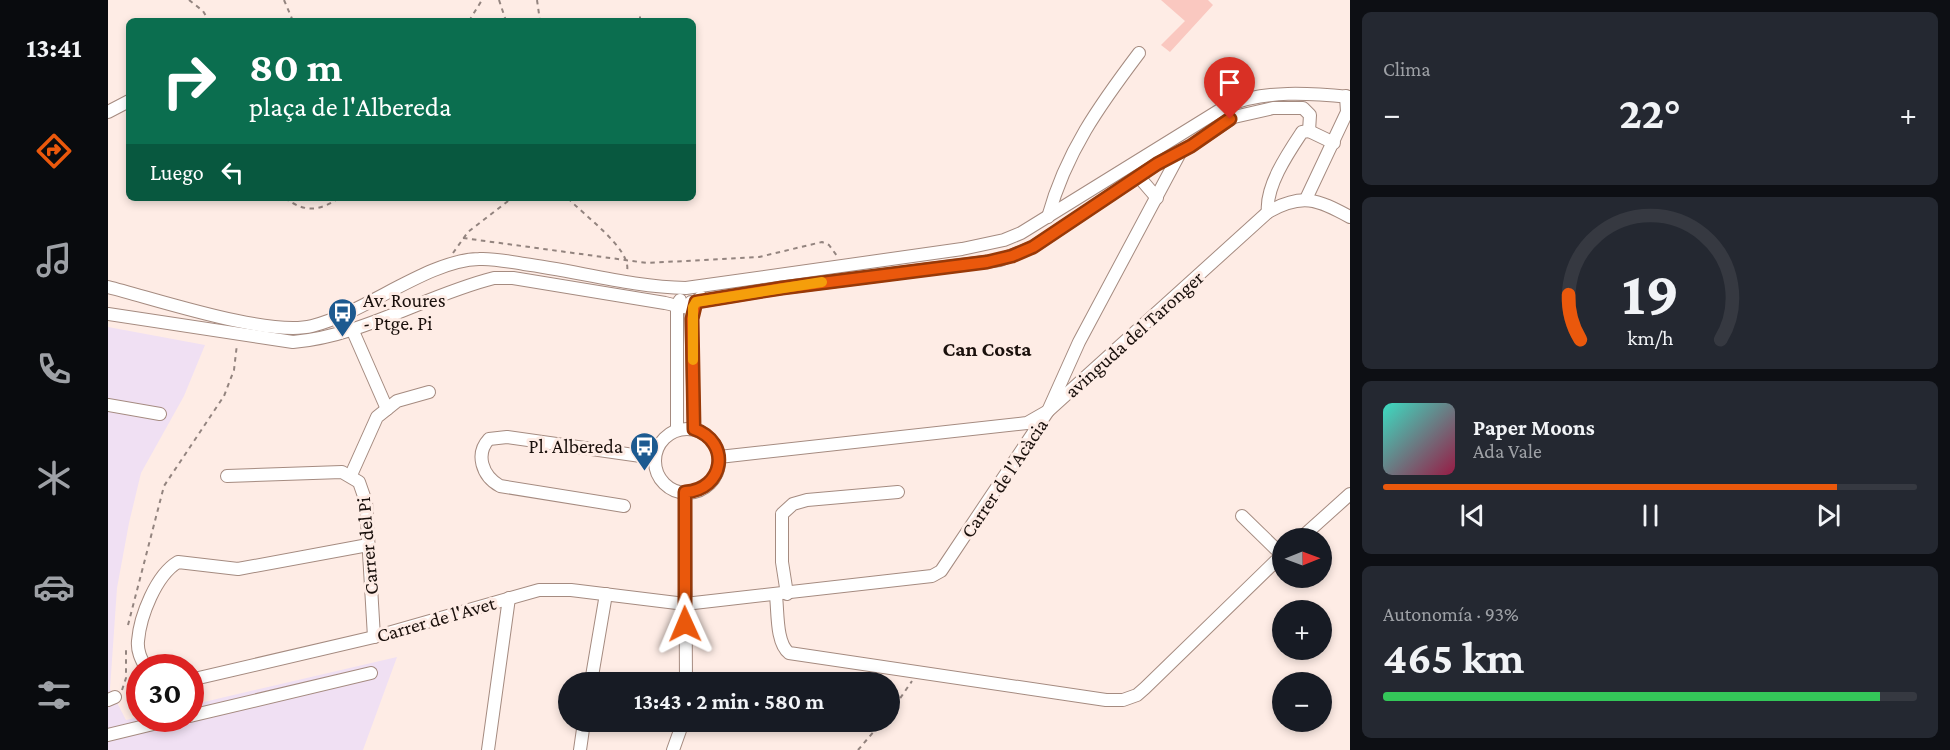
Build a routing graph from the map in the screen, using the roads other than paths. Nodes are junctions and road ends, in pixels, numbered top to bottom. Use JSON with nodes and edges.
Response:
{"nodes":[{"id":1,"x":1139,"y":52,"type":"dead end"},
{"id":2,"x":1348,"y":96,"type":"edge"},
{"id":3,"x":126,"y":103,"type":"edge"},
{"id":4,"x":108,"y":112,"type":"edge"},
{"id":5,"x":1348,"y":112,"type":"edge"},
{"id":6,"x":1309,"y":131,"type":"junction"},
{"id":7,"x":1334,"y":143,"type":"junction"},
{"id":8,"x":1181,"y":152,"type":"junction"},
{"id":9,"x":1139,"y":177,"type":"junction"},
{"id":10,"x":1157,"y":198,"type":"junction"},
{"id":11,"x":1306,"y":199,"type":"junction"},
{"id":12,"x":1268,"y":212,"type":"junction"},
{"id":13,"x":1048,"y":217,"type":"junction"},
{"id":14,"x":1350,"y":217,"type":"edge"},
{"id":15,"x":716,"y":286,"type":"junction"},
{"id":16,"x":108,"y":287,"type":"edge"},
{"id":17,"x":647,"y":287,"type":"junction"},
{"id":18,"x":686,"y":288,"type":"junction"},
{"id":19,"x":694,"y":304,"type":"junction"},
{"id":20,"x":677,"y":305,"type":"junction"},
{"id":21,"x":108,"y":314,"type":"edge"},
{"id":22,"x":352,"y":329,"type":"junction"},
{"id":23,"x":429,"y":392,"type":"dead end"},
{"id":24,"x":108,"y":405,"type":"edge"},
{"id":25,"x":387,"y":409,"type":"junction"},
{"id":26,"x":1048,"y":411,"type":"junction"},
{"id":27,"x":160,"y":414,"type":"dead end"},
{"id":28,"x":694,"y":429,"type":"junction"},
{"id":29,"x":677,"y":430,"type":"junction"},
{"id":30,"x":719,"y":457,"type":"junction"},
{"id":31,"x":655,"y":458,"type":"junction"},
{"id":32,"x":351,"y":475,"type":"junction"},
{"id":33,"x":227,"y":476,"type":"dead end"},
{"id":34,"x":685,"y":492,"type":"junction"},
{"id":35,"x":898,"y":492,"type":"dead end"},
{"id":36,"x":1350,"y":494,"type":"edge"},
{"id":37,"x":624,"y":506,"type":"dead end"},
{"id":38,"x":1242,"y":516,"type":"dead end"},
{"id":39,"x":1312,"y":528,"type":"edge"},
{"id":40,"x":368,"y":545,"type":"junction"},
{"id":41,"x":1272,"y":545,"type":"edge"},
{"id":42,"x":1272,"y":565,"type":"edge"},
{"id":43,"x":606,"y":594,"type":"junction"},
{"id":44,"x":782,"y":595,"type":"junction"},
{"id":45,"x":509,"y":597,"type":"junction"},
{"id":46,"x":685,"y":604,"type":"junction"},
{"id":47,"x":374,"y":637,"type":"junction"},
{"id":48,"x":140,"y":654,"type":"edge"},
{"id":49,"x":593,"y":672,"type":"edge"},
{"id":50,"x":686,"y":672,"type":"edge"},
{"id":51,"x":371,"y":673,"type":"dead end"},
{"id":52,"x":204,"y":678,"type":"edge"},
{"id":53,"x":204,"y":713,"type":"edge"},
{"id":54,"x":126,"y":731,"type":"edge"},
{"id":55,"x":583,"y":732,"type":"edge"},
{"id":56,"x":679,"y":732,"type":"edge"},
{"id":57,"x":108,"y":735,"type":"edge"},
{"id":58,"x":488,"y":750,"type":"edge"},
{"id":59,"x":580,"y":750,"type":"edge"},
{"id":60,"x":673,"y":750,"type":"edge"}],
"edges":[{"from":1,"to":13,"type":"street"},
{"from":2,"to":5,"type":"street"},
{"from":2,"to":13,"type":"street"},
{"from":3,"to":4,"type":"street"},
{"from":5,"to":7,"type":"street"},
{"from":6,"to":7,"type":"street"},
{"from":6,"to":8,"type":"street"},
{"from":6,"to":12,"type":"street"},
{"from":7,"to":11,"type":"street"},
{"from":8,"to":9,"type":"street"},
{"from":8,"to":10,"type":"street","name":"Carrer de l'Acàcia"},
{"from":9,"to":10,"type":"street"},
{"from":9,"to":19,"type":"street"},
{"from":10,"to":26,"type":"street","name":"Carrer de l'Acàcia"},
{"from":11,"to":12,"type":"street","name":"avinguda del Taronger"},
{"from":11,"to":14,"type":"street"},
{"from":12,"to":26,"type":"street","name":"avinguda del Taronger"},
{"from":13,"to":15,"type":"street"},
{"from":15,"to":18,"type":"street"},
{"from":15,"to":19,"type":"street"},
{"from":16,"to":17,"type":"street"},
{"from":17,"to":18,"type":"street"},
{"from":17,"to":20,"type":"street"},
{"from":18,"to":19,"type":"street"},
{"from":18,"to":20,"type":"street"},
{"from":19,"to":20,"type":"street"},
{"from":19,"to":28,"type":"street"},
{"from":20,"to":22,"type":"street"},
{"from":20,"to":29,"type":"street"},
{"from":21,"to":22,"type":"street"},
{"from":22,"to":25,"type":"street"},
{"from":23,"to":25,"type":"street"},
{"from":24,"to":27,"type":"street"},
{"from":25,"to":32,"type":"street"},
{"from":26,"to":30,"type":"street","name":"avinguda del Taronger"},
{"from":26,"to":44,"type":"street","name":"Carrer de l'Acàcia"},
{"from":28,"to":29,"type":"street"},
{"from":28,"to":30,"type":"street"},
{"from":29,"to":31,"type":"street"},
{"from":30,"to":34,"type":"street"},
{"from":31,"to":34,"type":"street"},
{"from":31,"to":37,"type":"street"},
{"from":32,"to":33,"type":"street","name":"Carrer del Pi"},
{"from":32,"to":40,"type":"street","name":"Carrer del Pi"},
{"from":34,"to":46,"type":"street"},
{"from":35,"to":44,"type":"street"},
{"from":36,"to":39,"type":"street"},
{"from":38,"to":41,"type":"street"},
{"from":40,"to":47,"type":"street","name":"Carrer del Pi"},
{"from":40,"to":48,"type":"street"},
{"from":42,"to":44,"type":"street"},
{"from":43,"to":45,"type":"street","name":"Carrer de l'Avet"},
{"from":43,"to":46,"type":"street","name":"Carrer de l'Avet"},
{"from":43,"to":49,"type":"street"},
{"from":44,"to":46,"type":"street","name":"Carrer de l'Acàcia"},
{"from":45,"to":47,"type":"street","name":"Carrer de l'Avet"},
{"from":45,"to":58,"type":"street"},
{"from":46,"to":50,"type":"street"},
{"from":47,"to":52,"type":"street","name":"Carrer de l'Avet"},
{"from":51,"to":53,"type":"street"},
{"from":54,"to":57,"type":"street"},
{"from":55,"to":59,"type":"street"},
{"from":56,"to":60,"type":"street"}]}
